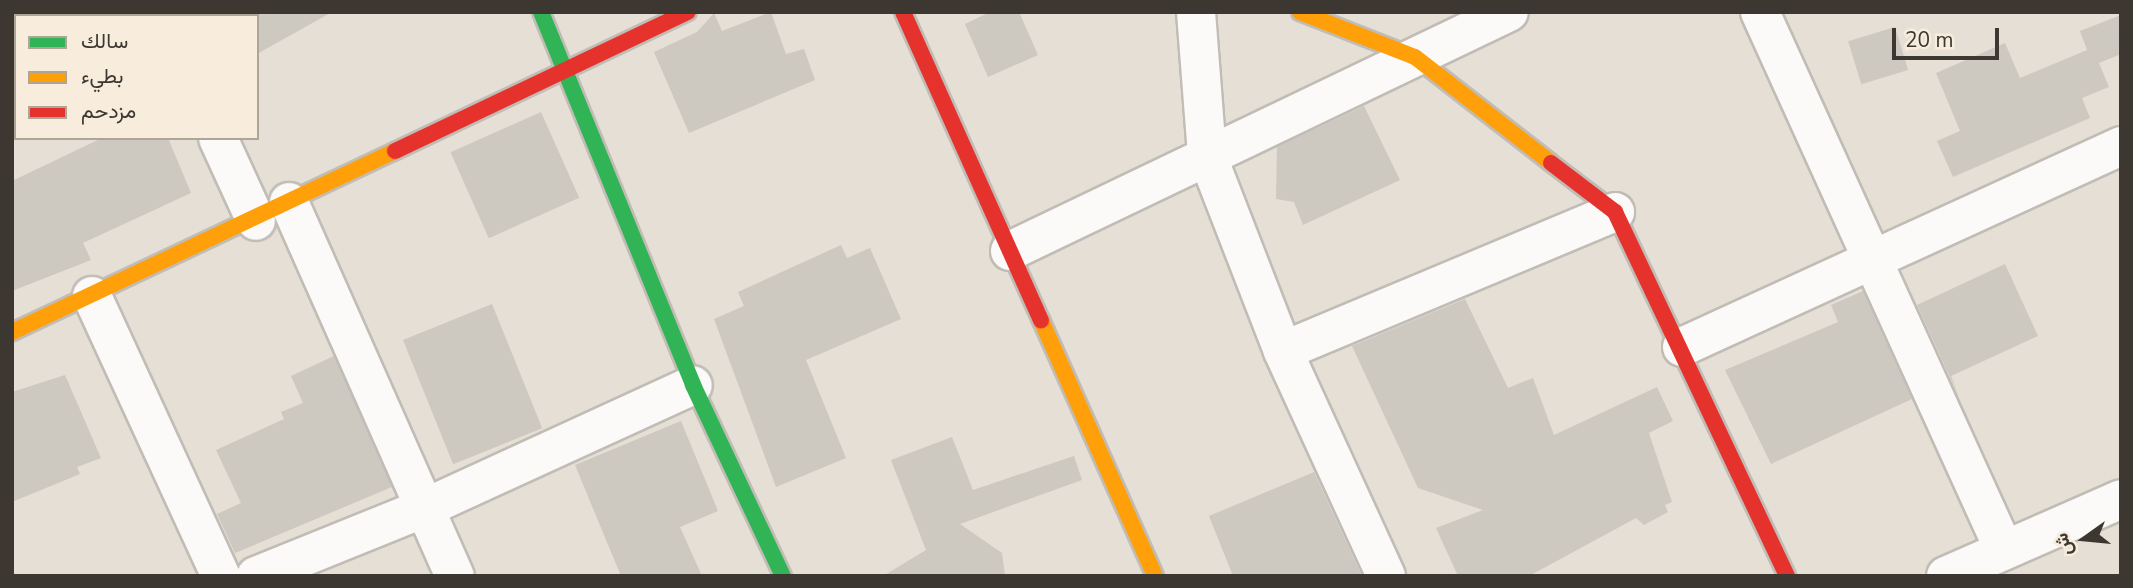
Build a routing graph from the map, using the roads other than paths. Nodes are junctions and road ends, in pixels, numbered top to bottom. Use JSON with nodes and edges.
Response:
{"nodes":[{"id":1,"x":541,"y":12,"type":"edge"},
{"id":2,"x":688,"y":12,"type":"edge"},
{"id":3,"x":903,"y":12,"type":"edge"},
{"id":4,"x":1196,"y":12,"type":"edge"},
{"id":5,"x":1300,"y":12,"type":"edge"},
{"id":6,"x":1509,"y":12,"type":"edge"},
{"id":7,"x":1760,"y":12,"type":"edge"},
{"id":8,"x":1415,"y":57,"type":"junction"},
{"id":9,"x":566,"y":71,"type":"junction"},
{"id":10,"x":219,"y":140,"type":"edge"},
{"id":11,"x":2121,"y":146,"type":"edge"},
{"id":12,"x":1207,"y":155,"type":"junction"},
{"id":13,"x":289,"y":202,"type":"junction"},
{"id":14,"x":1615,"y":212,"type":"junction"},
{"id":15,"x":256,"y":221,"type":"junction"},
{"id":16,"x":1010,"y":251,"type":"junction"},
{"id":17,"x":1873,"y":258,"type":"junction"},
{"id":18,"x":92,"y":296,"type":"junction"},
{"id":19,"x":12,"y":331,"type":"edge"},
{"id":20,"x":1682,"y":347,"type":"junction"},
{"id":21,"x":1283,"y":351,"type":"junction"},
{"id":22,"x":693,"y":385,"type":"junction"},
{"id":23,"x":2121,"y":499,"type":"edge"},
{"id":24,"x":429,"y":506,"type":"junction"},
{"id":25,"x":2004,"y":550,"type":"junction"},
{"id":26,"x":221,"y":576,"type":"edge"},
{"id":27,"x":256,"y":576,"type":"edge"},
{"id":28,"x":455,"y":576,"type":"edge"},
{"id":29,"x":783,"y":576,"type":"edge"},
{"id":30,"x":1155,"y":576,"type":"edge"},
{"id":31,"x":1387,"y":576,"type":"edge"},
{"id":32,"x":1787,"y":576,"type":"edge"},
{"id":33,"x":1945,"y":576,"type":"edge"}],
"edges":[{"from":1,"to":9,"type":"street"},
{"from":2,"to":9,"type":"street"},
{"from":3,"to":16,"type":"street"},
{"from":4,"to":12,"type":"street"},
{"from":5,"to":8,"type":"street"},
{"from":6,"to":8,"type":"street"},
{"from":7,"to":17,"type":"street"},
{"from":8,"to":12,"type":"street"},
{"from":8,"to":14,"type":"street"},
{"from":9,"to":13,"type":"street"},
{"from":9,"to":22,"type":"street"},
{"from":10,"to":15,"type":"street"},
{"from":11,"to":17,"type":"street"},
{"from":12,"to":16,"type":"street"},
{"from":12,"to":21,"type":"street"},
{"from":13,"to":15,"type":"street"},
{"from":13,"to":24,"type":"street"},
{"from":14,"to":20,"type":"street"},
{"from":14,"to":21,"type":"street"},
{"from":15,"to":18,"type":"street"},
{"from":16,"to":30,"type":"street"},
{"from":17,"to":20,"type":"street"},
{"from":17,"to":25,"type":"street"},
{"from":18,"to":19,"type":"street"},
{"from":18,"to":26,"type":"street"},
{"from":20,"to":32,"type":"street"},
{"from":21,"to":31,"type":"street"},
{"from":22,"to":24,"type":"street"},
{"from":22,"to":29,"type":"street"},
{"from":23,"to":25,"type":"street"},
{"from":24,"to":27,"type":"street"},
{"from":24,"to":28,"type":"street"},
{"from":25,"to":33,"type":"street"}]}
